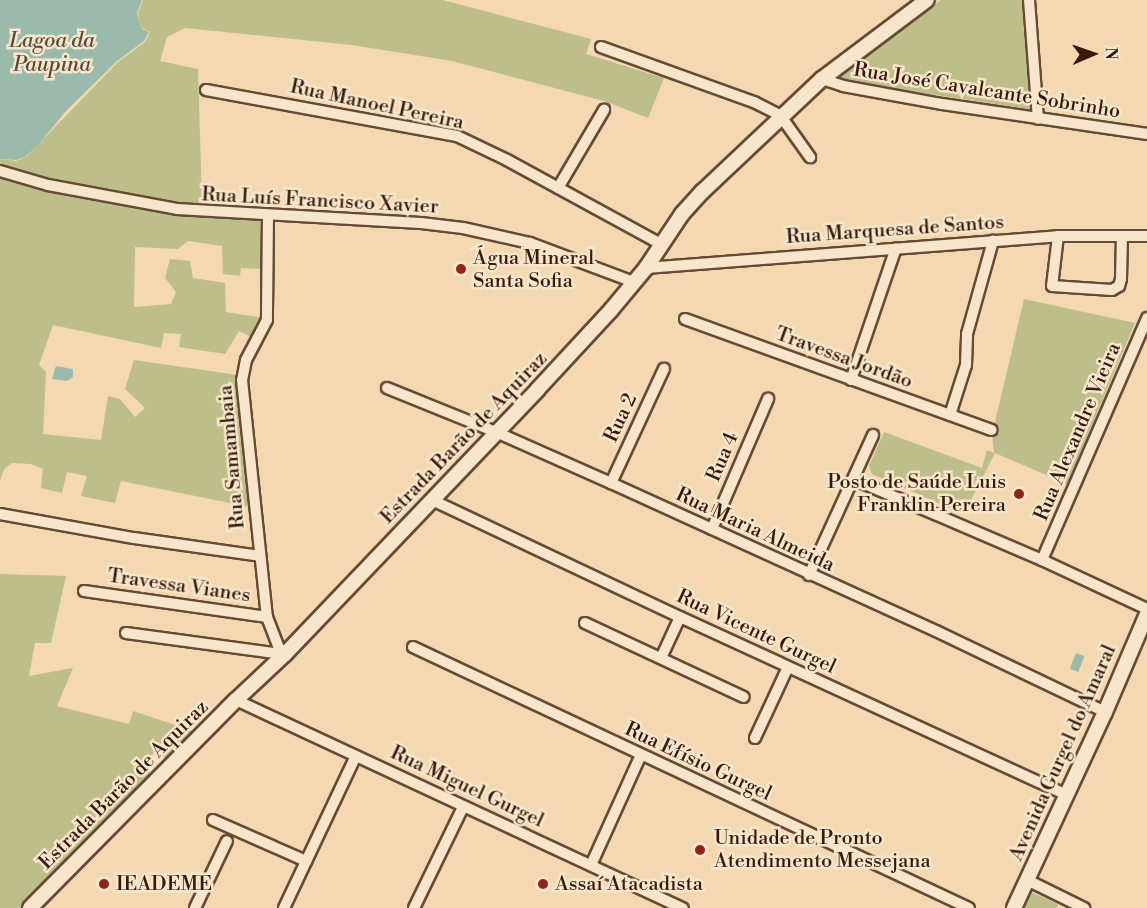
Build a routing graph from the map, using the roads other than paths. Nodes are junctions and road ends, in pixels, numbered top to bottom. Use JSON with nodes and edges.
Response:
{"nodes":[{"id":1,"x":927,"y":0,"type":"edge"},
{"id":2,"x":1029,"y":0,"type":"edge"},
{"id":3,"x":602,"y":47,"type":"dead end"},
{"id":4,"x":822,"y":80,"type":"junction"},
{"id":5,"x":206,"y":90,"type":"dead end"},
{"id":6,"x":604,"y":110,"type":"dead end"},
{"id":7,"x":780,"y":115,"type":"junction"},
{"id":8,"x":1038,"y":119,"type":"junction"},
{"id":9,"x":1147,"y":134,"type":"edge"},
{"id":10,"x":810,"y":157,"type":"dead end"},
{"id":11,"x":0,"y":171,"type":"edge"},
{"id":12,"x":558,"y":188,"type":"junction"},
{"id":13,"x":268,"y":216,"type":"junction"},
{"id":14,"x":1058,"y":236,"type":"junction"},
{"id":15,"x":1122,"y":236,"type":"junction"},
{"id":16,"x":1147,"y":236,"type":"edge"},
{"id":17,"x":993,"y":241,"type":"junction"},
{"id":18,"x":661,"y":244,"type":"junction"},
{"id":19,"x":896,"y":248,"type":"junction"},
{"id":20,"x":646,"y":268,"type":"junction"},
{"id":21,"x":634,"y":282,"type":"junction"},
{"id":22,"x":1147,"y":318,"type":"edge"},
{"id":23,"x":685,"y":319,"type":"dead end"},
{"id":24,"x":664,"y":369,"type":"dead end"},
{"id":25,"x":851,"y":380,"type":"junction"},
{"id":26,"x":387,"y":388,"type":"dead end"},
{"id":27,"x":768,"y":399,"type":"dead end"},
{"id":28,"x":950,"y":415,"type":"junction"},
{"id":29,"x":992,"y":430,"type":"dead end"},
{"id":30,"x":496,"y":432,"type":"junction"},
{"id":31,"x":873,"y":435,"type":"dead end"},
{"id":32,"x":853,"y":479,"type":"junction"},
{"id":33,"x":611,"y":483,"type":"junction"},
{"id":34,"x":432,"y":500,"type":"junction"},
{"id":35,"x":0,"y":514,"type":"edge"},
{"id":36,"x":712,"y":529,"type":"junction"},
{"id":37,"x":260,"y":556,"type":"junction"},
{"id":38,"x":1042,"y":560,"type":"junction"},
{"id":39,"x":810,"y":575,"type":"junction"},
{"id":40,"x":84,"y":591,"type":"dead end"},
{"id":41,"x":1147,"y":609,"type":"edge"},
{"id":42,"x":1147,"y":614,"type":"edge"},
{"id":43,"x":680,"y":617,"type":"junction"},
{"id":44,"x":267,"y":618,"type":"junction"},
{"id":45,"x":585,"y":622,"type":"dead end"},
{"id":46,"x":126,"y":633,"type":"dead end"},
{"id":47,"x":412,"y":647,"type":"dead end"},
{"id":48,"x":283,"y":654,"type":"junction"},
{"id":49,"x":661,"y":658,"type":"junction"},
{"id":50,"x":788,"y":667,"type":"junction"},
{"id":51,"x":744,"y":697,"type":"dead end"},
{"id":52,"x":236,"y":700,"type":"junction"},
{"id":53,"x":1105,"y":712,"type":"junction"},
{"id":54,"x":755,"y":738,"type":"dead end"},
{"id":55,"x":641,"y":755,"type":"junction"},
{"id":56,"x":356,"y":756,"type":"junction"},
{"id":57,"x":1067,"y":795,"type":"junction"},
{"id":58,"x":463,"y":807,"type":"junction"},
{"id":59,"x":213,"y":820,"type":"dead end"},
{"id":60,"x":227,"y":841,"type":"dead end"},
{"id":61,"x":306,"y":861,"type":"junction"},
{"id":62,"x":591,"y":865,"type":"junction"},
{"id":63,"x":1027,"y":880,"type":"junction"},
{"id":64,"x":30,"y":908,"type":"edge"},
{"id":65,"x":195,"y":908,"type":"edge"},
{"id":66,"x":284,"y":908,"type":"edge"},
{"id":67,"x":414,"y":908,"type":"edge"},
{"id":68,"x":683,"y":908,"type":"edge"},
{"id":69,"x":969,"y":908,"type":"edge"},
{"id":70,"x":1014,"y":908,"type":"edge"},
{"id":71,"x":1084,"y":908,"type":"edge"}],
"edges":[{"from":1,"to":4,"type":"street","name":"Estrada Barão de Aquiraz"},
{"from":2,"to":8,"type":"street"},
{"from":3,"to":7,"type":"street"},
{"from":4,"to":7,"type":"street","name":"Estrada Barão de Aquiraz"},
{"from":4,"to":8,"type":"street","name":"Rua José Cavalcante Sobrinho"},
{"from":5,"to":12,"type":"street","name":"Rua Manoel Pereira"},
{"from":6,"to":12,"type":"street"},
{"from":7,"to":10,"type":"street"},
{"from":7,"to":18,"type":"street","name":"Estrada Barão de Aquiraz"},
{"from":8,"to":9,"type":"street","name":"Rua José Cavalcante Sobrinho"},
{"from":11,"to":13,"type":"street","name":"Rua Luís Francisco Xavier"},
{"from":12,"to":18,"type":"street","name":"Rua Manoel Pereira"},
{"from":13,"to":21,"type":"street","name":"Rua Luís Francisco Xavier"},
{"from":13,"to":37,"type":"street","name":"Rua Samambaia"},
{"from":14,"to":15,"type":"street","name":"Rua Marquesa de Santos"},
{"from":14,"to":15,"type":"street"},
{"from":14,"to":17,"type":"street","name":"Rua Marquesa de Santos"},
{"from":15,"to":16,"type":"street","name":"Rua Marquesa de Santos"},
{"from":17,"to":19,"type":"street","name":"Rua Marquesa de Santos"},
{"from":17,"to":28,"type":"street"},
{"from":18,"to":20,"type":"street","name":"Estrada Barão de Aquiraz"},
{"from":19,"to":20,"type":"street","name":"Rua Marquesa de Santos"},
{"from":19,"to":25,"type":"street"},
{"from":20,"to":21,"type":"street","name":"Estrada Barão de Aquiraz"},
{"from":21,"to":30,"type":"street","name":"Estrada Barão de Aquiraz"},
{"from":22,"to":38,"type":"street","name":"Rua Alexandre Vieira"},
{"from":23,"to":25,"type":"street","name":"Travessa Jordão"},
{"from":24,"to":33,"type":"street","name":"Rua 2"},
{"from":25,"to":28,"type":"street","name":"Travessa Jordão"},
{"from":26,"to":30,"type":"street","name":"Rua Maria Almeida"},
{"from":27,"to":36,"type":"street","name":"Rua 4"},
{"from":28,"to":29,"type":"street","name":"Travessa Jordão"},
{"from":30,"to":33,"type":"street","name":"Rua Maria Almeida"},
{"from":30,"to":34,"type":"street","name":"Estrada Barão de Aquiraz"},
{"from":31,"to":32,"type":"street"},
{"from":32,"to":38,"type":"street"},
{"from":32,"to":39,"type":"street"},
{"from":33,"to":36,"type":"street","name":"Rua Maria Almeida"},
{"from":34,"to":43,"type":"street","name":"Rua Vicente Gurgel"},
{"from":34,"to":48,"type":"street","name":"Estrada Barão de Aquiraz"},
{"from":35,"to":37,"type":"street","name":"Rua Samambaia"},
{"from":36,"to":39,"type":"street","name":"Rua Maria Almeida"},
{"from":37,"to":44,"type":"street","name":"Rua Samambaia"},
{"from":38,"to":41,"type":"street"},
{"from":39,"to":53,"type":"street","name":"Rua Maria Almeida"},
{"from":40,"to":44,"type":"street","name":"Travessa Vianes"},
{"from":42,"to":53,"type":"street","name":"Avenida Gurgel do Amaral"},
{"from":43,"to":49,"type":"street"},
{"from":43,"to":50,"type":"street","name":"Rua Vicente Gurgel"},
{"from":44,"to":48,"type":"street","name":"Rua Samambaia"},
{"from":45,"to":49,"type":"street"},
{"from":46,"to":48,"type":"street"},
{"from":47,"to":55,"type":"street","name":"Rua Efísio Gurgel"},
{"from":48,"to":52,"type":"street","name":"Estrada Barão de Aquiraz"},
{"from":49,"to":51,"type":"street"},
{"from":50,"to":54,"type":"street"},
{"from":50,"to":57,"type":"street","name":"Rua Vicente Gurgel"},
{"from":52,"to":56,"type":"street","name":"Rua Miguel Gurgel"},
{"from":52,"to":64,"type":"street","name":"Estrada Barão de Aquiraz"},
{"from":53,"to":57,"type":"street","name":"Avenida Gurgel do Amaral"},
{"from":55,"to":62,"type":"street"},
{"from":55,"to":69,"type":"street","name":"Rua Efísio Gurgel"},
{"from":56,"to":58,"type":"street","name":"Rua Miguel Gurgel"},
{"from":56,"to":61,"type":"street"},
{"from":57,"to":63,"type":"street","name":"Avenida Gurgel do Amaral"},
{"from":58,"to":62,"type":"street","name":"Rua Miguel Gurgel"},
{"from":58,"to":67,"type":"street"},
{"from":59,"to":61,"type":"street"},
{"from":60,"to":65,"type":"street"},
{"from":61,"to":66,"type":"street"},
{"from":62,"to":68,"type":"street","name":"Rua Miguel Gurgel"},
{"from":63,"to":70,"type":"street","name":"Avenida Gurgel do Amaral"},
{"from":63,"to":71,"type":"street"}]}
